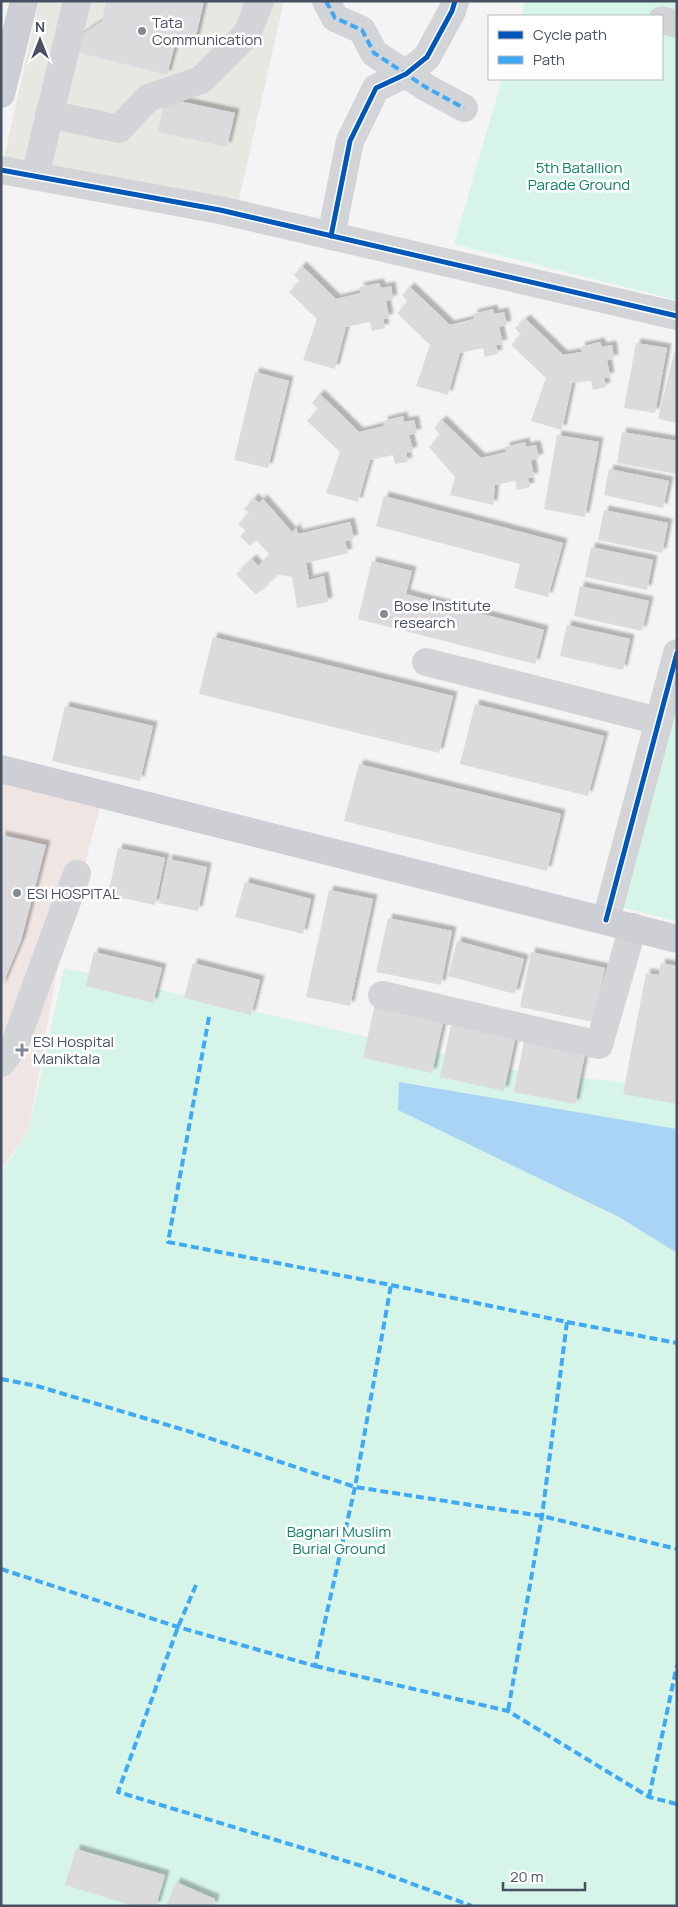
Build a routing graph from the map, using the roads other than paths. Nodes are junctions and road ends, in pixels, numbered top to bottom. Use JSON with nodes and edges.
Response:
{"nodes":[{"id":1,"x":24,"y":1,"type":"edge"},
{"id":2,"x":77,"y":1,"type":"edge"},
{"id":3,"x":260,"y":1,"type":"edge"},
{"id":4,"x":326,"y":1,"type":"edge"},
{"id":5,"x":455,"y":1,"type":"edge"},
{"id":6,"x":663,"y":20,"type":"edge"},
{"id":7,"x":677,"y":24,"type":"edge"},
{"id":8,"x":406,"y":74,"type":"junction"},
{"id":9,"x":1,"y":94,"type":"edge"},
{"id":10,"x":464,"y":108,"type":"dead end"},
{"id":11,"x":48,"y":114,"type":"junction"},
{"id":12,"x":1,"y":170,"type":"edge"},
{"id":13,"x":34,"y":176,"type":"junction"},
{"id":14,"x":331,"y":236,"type":"junction"},
{"id":15,"x":677,"y":316,"type":"edge"},
{"id":16,"x":677,"y":654,"type":"edge"},
{"id":17,"x":426,"y":662,"type":"dead end"},
{"id":18,"x":659,"y":721,"type":"junction"},
{"id":19,"x":1,"y":769,"type":"edge"},
{"id":20,"x":77,"y":874,"type":"dead end"},
{"id":21,"x":606,"y":920,"type":"junction"},
{"id":22,"x":633,"y":927,"type":"junction"},
{"id":23,"x":677,"y":939,"type":"edge"},
{"id":24,"x":382,"y":995,"type":"dead end"},
{"id":25,"x":1,"y":1063,"type":"edge"}],
"edges":[{"from":1,"to":9,"type":"main road"},
{"from":2,"to":11,"type":"street"},
{"from":3,"to":11,"type":"street"},
{"from":4,"to":8,"type":"street"},
{"from":5,"to":8,"type":"street"},
{"from":6,"to":7,"type":"street"},
{"from":8,"to":10,"type":"street"},
{"from":8,"to":14,"type":"street"},
{"from":11,"to":13,"type":"street"},
{"from":12,"to":13,"type":"street"},
{"from":13,"to":14,"type":"street"},
{"from":14,"to":15,"type":"street"},
{"from":16,"to":18,"type":"street"},
{"from":17,"to":18,"type":"street"},
{"from":18,"to":21,"type":"street"},
{"from":19,"to":21,"type":"main road"},
{"from":20,"to":25,"type":"street"},
{"from":21,"to":22,"type":"main road"},
{"from":22,"to":23,"type":"main road"},
{"from":22,"to":24,"type":"street"}]}
